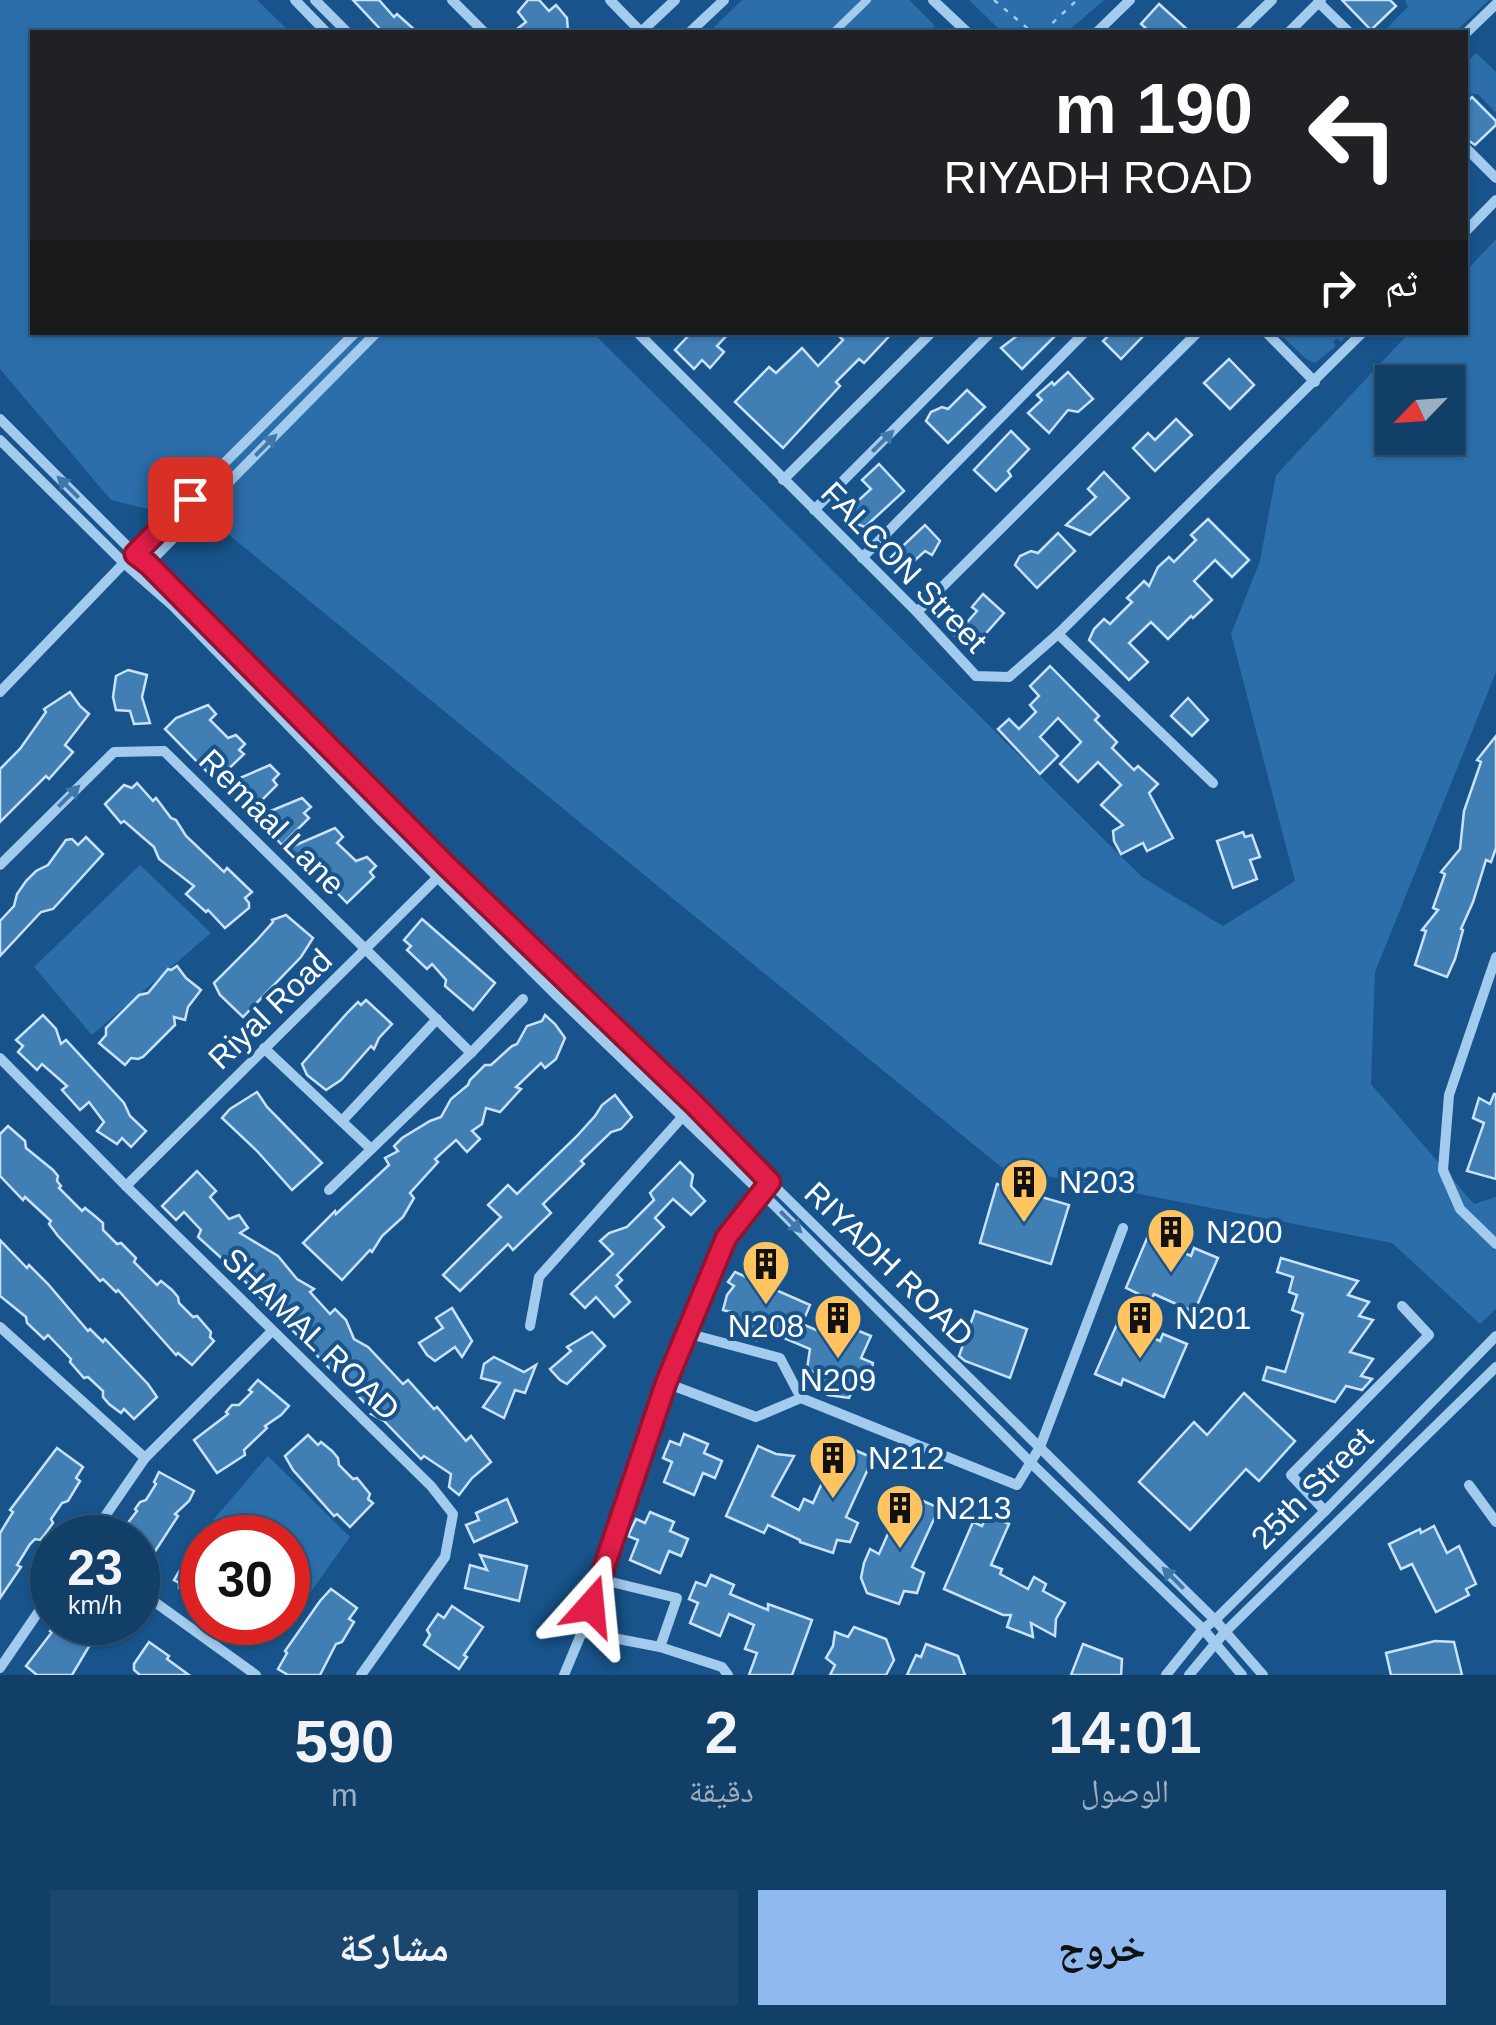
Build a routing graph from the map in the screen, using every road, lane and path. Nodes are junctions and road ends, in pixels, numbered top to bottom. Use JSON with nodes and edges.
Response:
{"nodes":[{"id":1,"x":295,"y":0,"type":"edge"},
{"id":2,"x":314,"y":0,"type":"edge"},
{"id":3,"x":452,"y":0,"type":"edge"},
{"id":4,"x":610,"y":0,"type":"edge"},
{"id":5,"x":675,"y":0,"type":"edge"},
{"id":6,"x":724,"y":0,"type":"edge"},
{"id":7,"x":867,"y":0,"type":"edge"},
{"id":8,"x":933,"y":0,"type":"edge"},
{"id":9,"x":994,"y":0,"type":"edge"},
{"id":10,"x":1077,"y":0,"type":"edge"},
{"id":11,"x":1130,"y":0,"type":"edge"},
{"id":12,"x":1272,"y":0,"type":"edge"},
{"id":13,"x":1320,"y":1,"type":"edge"},
{"id":14,"x":1496,"y":4,"type":"edge"},
{"id":15,"x":324,"y":30,"type":"edge"},
{"id":16,"x":345,"y":30,"type":"edge"},
{"id":17,"x":482,"y":30,"type":"edge"},
{"id":18,"x":639,"y":30,"type":"edge"},
{"id":19,"x":643,"y":30,"type":"edge"},
{"id":20,"x":692,"y":30,"type":"edge"},
{"id":21,"x":836,"y":30,"type":"edge"},
{"id":22,"x":962,"y":30,"type":"edge"},
{"id":23,"x":1030,"y":30,"type":"edge"},
{"id":24,"x":1044,"y":30,"type":"edge"},
{"id":25,"x":1100,"y":30,"type":"edge"},
{"id":26,"x":1241,"y":30,"type":"edge"},
{"id":27,"x":1291,"y":30,"type":"edge"},
{"id":28,"x":1347,"y":30,"type":"edge"},
{"id":29,"x":1468,"y":31,"type":"edge"},
{"id":30,"x":1468,"y":151,"type":"edge"},
{"id":31,"x":1496,"y":178,"type":"edge"},
{"id":32,"x":1496,"y":200,"type":"edge"},
{"id":33,"x":1468,"y":229,"type":"edge"},
{"id":34,"x":353,"y":335,"type":"edge"},
{"id":35,"x":374,"y":335,"type":"edge"},
{"id":36,"x":640,"y":335,"type":"edge"},
{"id":37,"x":655,"y":335,"type":"edge"},
{"id":38,"x":929,"y":335,"type":"edge"},
{"id":39,"x":988,"y":335,"type":"edge"},
{"id":40,"x":1082,"y":335,"type":"edge"},
{"id":41,"x":1195,"y":335,"type":"edge"},
{"id":42,"x":1269,"y":335,"type":"edge"},
{"id":43,"x":1360,"y":335,"type":"edge"},
{"id":44,"x":648,"y":342,"type":"junction"},
{"id":45,"x":1315,"y":382,"type":"junction"},
{"id":46,"x":0,"y":419,"type":"edge"},
{"id":47,"x":0,"y":440,"type":"edge"},
{"id":48,"x":783,"y":480,"type":"junction"},
{"id":49,"x":814,"y":510,"type":"junction"},
{"id":50,"x":135,"y":554,"type":"junction"},
{"id":51,"x":862,"y":558,"type":"junction"},
{"id":52,"x":124,"y":563,"type":"junction"},
{"id":53,"x":148,"y":564,"type":"junction"},
{"id":54,"x":917,"y":612,"type":"junction"},
{"id":55,"x":1058,"y":634,"type":"junction"},
{"id":56,"x":0,"y":692,"type":"edge"},
{"id":57,"x":1213,"y":784,"type":"dead end"},
{"id":58,"x":0,"y":865,"type":"edge"},
{"id":59,"x":448,"y":867,"type":"junction"},
{"id":60,"x":439,"y":877,"type":"junction"},
{"id":61,"x":366,"y":950,"type":"junction"},
{"id":62,"x":1496,"y":957,"type":"edge"},
{"id":63,"x":523,"y":999,"type":"dead end"},
{"id":64,"x":437,"y":1019,"type":"junction"},
{"id":65,"x":264,"y":1048,"type":"junction"},
{"id":66,"x":471,"y":1053,"type":"junction"},
{"id":67,"x":0,"y":1058,"type":"edge"},
{"id":68,"x":694,"y":1104,"type":"junction"},
{"id":69,"x":682,"y":1118,"type":"junction"},
{"id":70,"x":342,"y":1122,"type":"junction"},
{"id":71,"x":370,"y":1148,"type":"junction"},
{"id":72,"x":770,"y":1182,"type":"junction"},
{"id":73,"x":126,"y":1186,"type":"junction"},
{"id":74,"x":329,"y":1190,"type":"dead end"},
{"id":75,"x":760,"y":1194,"type":"junction"},
{"id":76,"x":1123,"y":1228,"type":"dead end"},
{"id":77,"x":1496,"y":1244,"type":"edge"},
{"id":78,"x":1402,"y":1306,"type":"dead end"},
{"id":79,"x":530,"y":1326,"type":"dead end"},
{"id":80,"x":1,"y":1330,"type":"edge"},
{"id":81,"x":272,"y":1331,"type":"junction"},
{"id":82,"x":686,"y":1333,"type":"junction"},
{"id":83,"x":1496,"y":1336,"type":"edge"},
{"id":84,"x":1496,"y":1367,"type":"edge"},
{"id":85,"x":666,"y":1383,"type":"junction"},
{"id":86,"x":801,"y":1398,"type":"junction"},
{"id":87,"x":1040,"y":1447,"type":"junction"},
{"id":88,"x":144,"y":1458,"type":"junction"},
{"id":89,"x":1030,"y":1462,"type":"junction"},
{"id":90,"x":1469,"y":1485,"type":"dead end"},
{"id":91,"x":1325,"y":1512,"type":"junction"},
{"id":92,"x":106,"y":1515,"type":"edge"},
{"id":93,"x":1496,"y":1522,"type":"edge"},
{"id":94,"x":599,"y":1580,"type":"junction"},
{"id":95,"x":160,"y":1606,"type":"edge"},
{"id":96,"x":1216,"y":1620,"type":"junction"},
{"id":97,"x":30,"y":1624,"type":"edge"},
{"id":98,"x":1204,"y":1629,"type":"junction"},
{"id":99,"x":582,"y":1632,"type":"junction"},
{"id":100,"x":1226,"y":1632,"type":"junction"},
{"id":101,"x":1215,"y":1644,"type":"junction"},
{"id":102,"x":660,"y":1647,"type":"junction"},
{"id":103,"x":0,"y":1668,"type":"edge"},
{"id":104,"x":256,"y":1675,"type":"edge"},
{"id":105,"x":361,"y":1675,"type":"edge"},
{"id":106,"x":564,"y":1675,"type":"edge"},
{"id":107,"x":728,"y":1675,"type":"edge"},
{"id":108,"x":1166,"y":1675,"type":"edge"},
{"id":109,"x":1189,"y":1675,"type":"edge"},
{"id":110,"x":1242,"y":1675,"type":"edge"},
{"id":111,"x":1263,"y":1675,"type":"edge"}],
"edges":[{"from":1,"to":15,"type":"street"},
{"from":2,"to":16,"type":"street"},
{"from":3,"to":17,"type":"street"},
{"from":4,"to":18,"type":"street"},
{"from":5,"to":19,"type":"street"},
{"from":6,"to":20,"type":"street"},
{"from":7,"to":21,"type":"lane"},
{"from":8,"to":22,"type":"street"},
{"from":9,"to":23,"type":"path"},
{"from":10,"to":24,"type":"path"},
{"from":11,"to":25,"type":"street"},
{"from":12,"to":26,"type":"street"},
{"from":13,"to":27,"type":"street"},
{"from":13,"to":28,"type":"street"},
{"from":14,"to":29,"type":"street"},
{"from":30,"to":31,"type":"street"},
{"from":32,"to":33,"type":"street"},
{"from":34,"to":50,"type":"street"},
{"from":53,"to":35,"type":"street","one_way":true},
{"from":36,"to":44,"type":"street","name":"FALCON Street"},
{"from":37,"to":44,"type":"street"},
{"from":38,"to":48,"type":"street"},
{"from":49,"to":39,"type":"street","one_way":true},
{"from":40,"to":51,"type":"street"},
{"from":41,"to":54,"type":"street"},
{"from":42,"to":45,"type":"street"},
{"from":43,"to":45,"type":"street","name":"FALCON Street"},
{"from":44,"to":48,"type":"street","name":"FALCON Street"},
{"from":45,"to":55,"type":"street","name":"FALCON Street"},
{"from":50,"to":46,"type":"street","name":"RIYADH ROAD","one_way":true},
{"from":47,"to":52,"type":"street","name":"RIYADH ROAD"},
{"from":48,"to":49,"type":"street","name":"FALCON Street"},
{"from":49,"to":51,"type":"street","name":"FALCON Street"},
{"from":50,"to":52,"type":"street"},
{"from":50,"to":53,"type":"street","name":"RIYADH ROAD"},
{"from":51,"to":54,"type":"street","name":"FALCON Street"},
{"from":52,"to":56,"type":"street"},
{"from":52,"to":60,"type":"street","name":"RIYADH ROAD"},
{"from":53,"to":59,"type":"street","name":"RIYADH ROAD"},
{"from":54,"to":55,"type":"street","name":"FALCON Street"},
{"from":55,"to":57,"type":"street"},
{"from":58,"to":61,"type":"street","name":"Remaal Lane","one_way":true},
{"from":59,"to":60,"type":"street","name":"Riyal Road"},
{"from":59,"to":68,"type":"street","name":"RIYADH ROAD"},
{"from":60,"to":61,"type":"street","name":"Riyal Road"},
{"from":60,"to":69,"type":"street","name":"RIYADH ROAD"},
{"from":61,"to":64,"type":"street","name":"Remaal Lane"},
{"from":61,"to":65,"type":"street","name":"Riyal Road"},
{"from":62,"to":77,"type":"street"},
{"from":63,"to":66,"type":"street"},
{"from":64,"to":66,"type":"street","name":"Remaal Lane"},
{"from":64,"to":70,"type":"street"},
{"from":65,"to":70,"type":"street"},
{"from":65,"to":73,"type":"street","name":"Riyal Road"},
{"from":66,"to":71,"type":"street"},
{"from":67,"to":73,"type":"street","name":"SHAMAL ROAD"},
{"from":68,"to":69,"type":"street"},
{"from":68,"to":72,"type":"street","name":"RIYADH ROAD"},
{"from":69,"to":75,"type":"street","name":"RIYADH ROAD"},
{"from":69,"to":79,"type":"street"},
{"from":70,"to":71,"type":"street"},
{"from":71,"to":74,"type":"street"},
{"from":72,"to":75,"type":"street"},
{"from":72,"to":87,"type":"street","name":"RIYADH ROAD"},
{"from":73,"to":81,"type":"street","name":"SHAMAL ROAD"},
{"from":75,"to":82,"type":"street"},
{"from":75,"to":89,"type":"street","name":"RIYADH ROAD","one_way":true},
{"from":76,"to":87,"type":"street"},
{"from":78,"to":91,"type":"street"},
{"from":80,"to":88,"type":"street"},
{"from":81,"to":88,"type":"street"},
{"from":81,"to":105,"type":"street","name":"SHAMAL ROAD"},
{"from":82,"to":85,"type":"street"},
{"from":82,"to":86,"type":"street"},
{"from":83,"to":91,"type":"street","name":"25th Street"},
{"from":84,"to":100,"type":"street","name":"25th Street"},
{"from":85,"to":86,"type":"street"},
{"from":85,"to":94,"type":"street"},
{"from":86,"to":89,"type":"street"},
{"from":87,"to":89,"type":"street"},
{"from":96,"to":87,"type":"street","name":"RIYADH ROAD","one_way":true},
{"from":88,"to":92,"type":"street"},
{"from":89,"to":98,"type":"street","name":"RIYADH ROAD"},
{"from":90,"to":93,"type":"street"},
{"from":91,"to":96,"type":"street","name":"25th Street"},
{"from":94,"to":99,"type":"street"},
{"from":94,"to":102,"type":"street"},
{"from":95,"to":104,"type":"street"},
{"from":96,"to":98,"type":"street","name":"25th Street"},
{"from":96,"to":100,"type":"street","name":"RIYADH ROAD"},
{"from":97,"to":103,"type":"street"},
{"from":98,"to":101,"type":"street","name":"RIYADH ROAD"},
{"from":98,"to":108,"type":"street","name":"25th Street"},
{"from":99,"to":102,"type":"street"},
{"from":99,"to":106,"type":"street"},
{"from":100,"to":101,"type":"street","name":"25th Street"},
{"from":100,"to":111,"type":"street","name":"RIYADH ROAD"},
{"from":101,"to":109,"type":"street","name":"25th Street"},
{"from":101,"to":110,"type":"street","name":"RIYADH ROAD"},
{"from":102,"to":107,"type":"street"}]}
